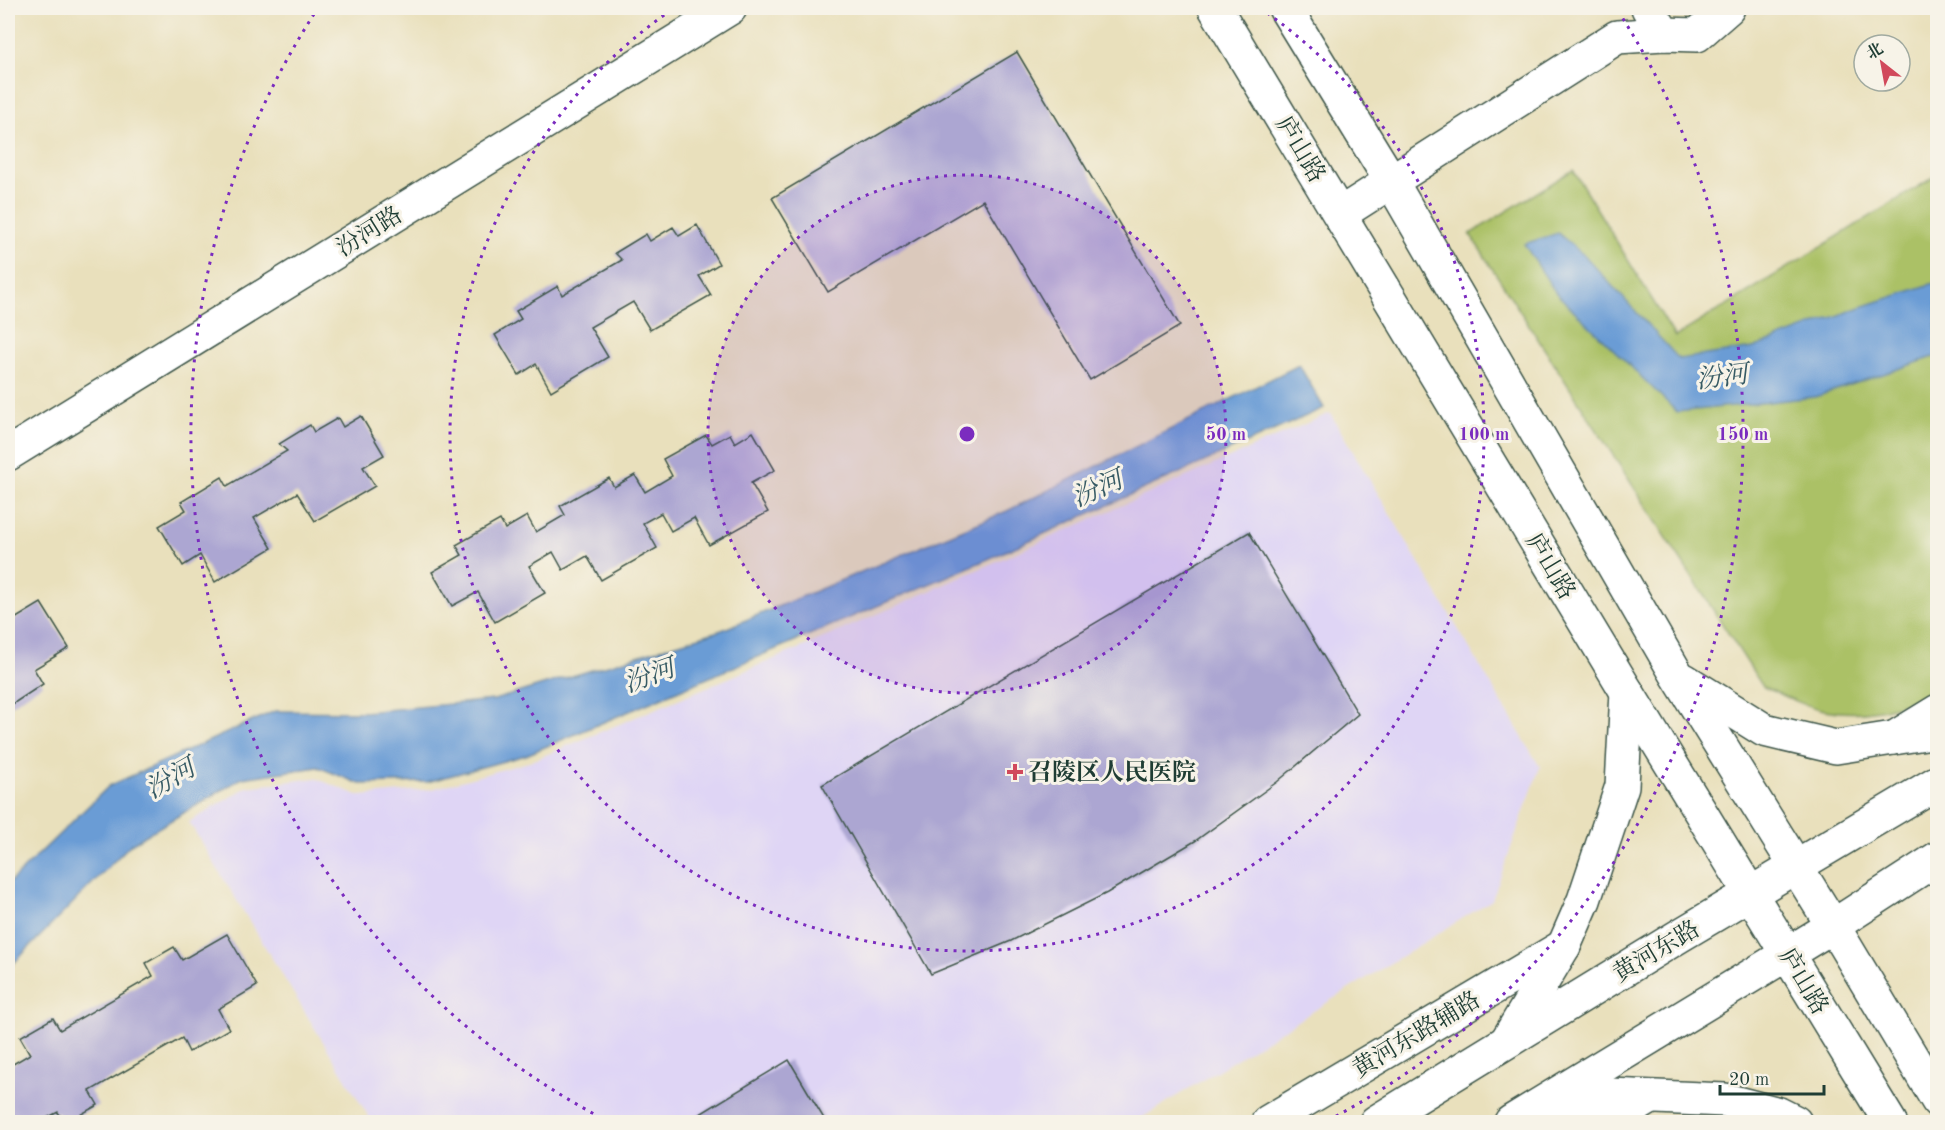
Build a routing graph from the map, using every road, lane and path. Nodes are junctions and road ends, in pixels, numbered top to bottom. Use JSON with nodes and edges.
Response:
{"nodes":[{"id":1,"x":730,"y":8,"type":"edge"},
{"id":2,"x":1215,"y":8,"type":"edge"},
{"id":3,"x":1285,"y":8,"type":"edge"},
{"id":4,"x":1728,"y":8,"type":"edge"},
{"id":5,"x":1656,"y":21,"type":"edge"},
{"id":6,"x":1391,"y":181,"type":"junction"},
{"id":7,"x":1340,"y":214,"type":"junction"},
{"id":8,"x":8,"y":454,"type":"edge"},
{"id":9,"x":1677,"y":675,"type":"junction"},
{"id":10,"x":1627,"y":692,"type":"junction"},
{"id":11,"x":1938,"y":711,"type":"edge"},
{"id":12,"x":1938,"y":731,"type":"edge"},
{"id":13,"x":1894,"y":738,"type":"junction"},
{"id":14,"x":1938,"y":782,"type":"edge"},
{"id":15,"x":1938,"y":858,"type":"edge"},
{"id":16,"x":1796,"y":867,"type":"junction"},
{"id":17,"x":1751,"y":894,"type":"junction"},
{"id":18,"x":1833,"y":926,"type":"junction"},
{"id":19,"x":1564,"y":946,"type":"junction"},
{"id":20,"x":1788,"y":953,"type":"junction"},
{"id":21,"x":1506,"y":1043,"type":"junction"},
{"id":22,"x":1651,"y":1097,"type":"junction"},
{"id":23,"x":1938,"y":1101,"type":"edge"},
{"id":24,"x":1522,"y":1116,"type":"edge"},
{"id":25,"x":1268,"y":1122,"type":"edge"},
{"id":26,"x":1376,"y":1122,"type":"edge"},
{"id":27,"x":1609,"y":1122,"type":"edge"},
{"id":28,"x":1795,"y":1122,"type":"edge"},
{"id":29,"x":1890,"y":1122,"type":"edge"}],
"edges":[{"from":1,"to":8,"type":"main road","name":"汾河路"},
{"from":2,"to":7,"type":"main road","name":"庐山路"},
{"from":3,"to":6,"type":"main road"},
{"from":4,"to":5,"type":"main road"},
{"from":5,"to":6,"type":"main road"},
{"from":6,"to":7,"type":"main road"},
{"from":6,"to":9,"type":"main road"},
{"from":7,"to":10,"type":"main road","name":"庐山路"},
{"from":9,"to":13,"type":"main road"},
{"from":9,"to":16,"type":"main road"},
{"from":10,"to":17,"type":"main road","name":"庐山路"},
{"from":10,"to":19,"type":"main road"},
{"from":11,"to":13,"type":"main road"},
{"from":12,"to":13,"type":"main road"},
{"from":14,"to":16,"type":"main road","name":"黄河东路"},
{"from":15,"to":18,"type":"main road"},
{"from":16,"to":17,"type":"main road","name":"黄河东路"},
{"from":16,"to":18,"type":"main road"},
{"from":17,"to":20,"type":"main road","name":"庐山路"},
{"from":17,"to":21,"type":"main road","name":"黄河东路"},
{"from":18,"to":20,"type":"main road"},
{"from":18,"to":23,"type":"main road"},
{"from":19,"to":21,"type":"main road"},
{"from":19,"to":25,"type":"main road","name":"黄河东路辅路"},
{"from":20,"to":24,"type":"main road"},
{"from":20,"to":29,"type":"main road","name":"庐山路"},
{"from":21,"to":26,"type":"main road","name":"黄河东路"},
{"from":22,"to":24,"type":"main road"},
{"from":22,"to":27,"type":"main road"},
{"from":22,"to":28,"type":"main road"}]}
